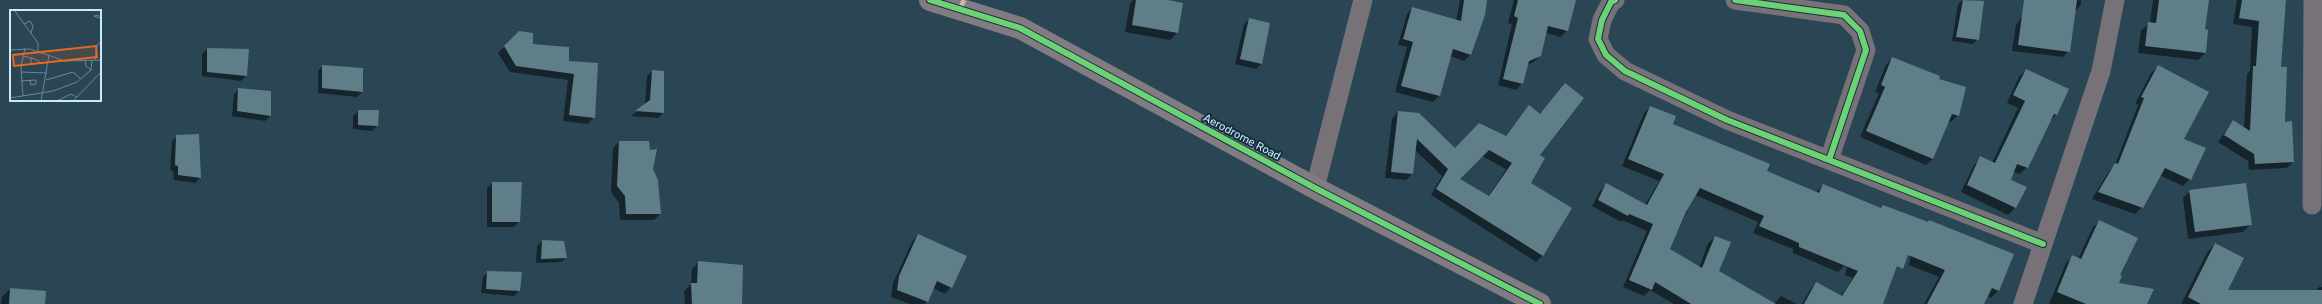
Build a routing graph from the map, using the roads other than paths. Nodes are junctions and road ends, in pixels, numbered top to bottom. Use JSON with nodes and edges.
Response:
{"nodes":[{"id":1,"x":930,"y":0,"type":"edge"},
{"id":2,"x":1362,"y":0,"type":"edge"},
{"id":3,"x":1615,"y":0,"type":"edge"},
{"id":4,"x":1735,"y":0,"type":"edge"},
{"id":5,"x":2115,"y":0,"type":"edge"},
{"id":6,"x":2313,"y":0,"type":"edge"},
{"id":7,"x":1829,"y":160,"type":"junction"},
{"id":8,"x":1315,"y":188,"type":"junction"},
{"id":9,"x":2312,"y":205,"type":"dead end"},
{"id":10,"x":2043,"y":244,"type":"junction"},
{"id":11,"x":1540,"y":304,"type":"edge"},
{"id":12,"x":2023,"y":304,"type":"edge"}],
"edges":[{"from":1,"to":8,"type":"street","name":"Aerodrome Road"},
{"from":2,"to":8,"type":"street"},
{"from":3,"to":7,"type":"street"},
{"from":4,"to":7,"type":"street"},
{"from":5,"to":10,"type":"street"},
{"from":6,"to":9,"type":"street"},
{"from":7,"to":10,"type":"street"},
{"from":8,"to":11,"type":"street","name":"Aerodrome Road"},
{"from":10,"to":12,"type":"street"}]}
